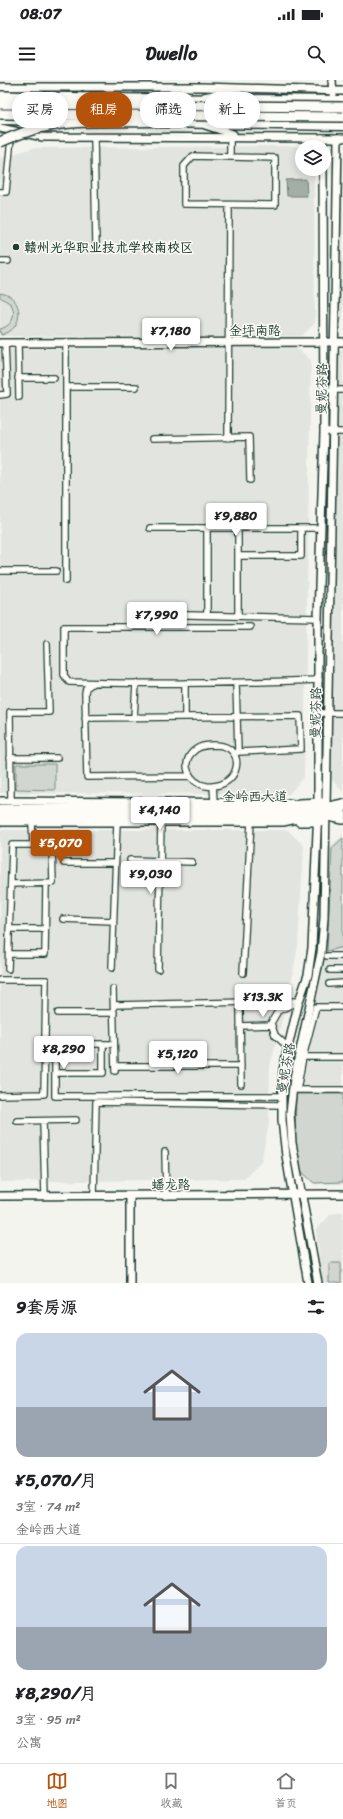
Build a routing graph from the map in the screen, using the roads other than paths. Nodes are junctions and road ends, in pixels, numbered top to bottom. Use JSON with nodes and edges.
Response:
{"nodes":[{"id":1,"x":332,"y":80,"type":"edge"},
{"id":2,"x":21,"y":84,"type":"edge"},
{"id":3,"x":41,"y":87,"type":"junction"},
{"id":4,"x":0,"y":88,"type":"edge"},
{"id":5,"x":243,"y":88,"type":"junction"},
{"id":6,"x":333,"y":91,"type":"junction"},
{"id":7,"x":343,"y":91,"type":"edge"},
{"id":8,"x":0,"y":96,"type":"edge"},
{"id":9,"x":140,"y":98,"type":"edge"},
{"id":10,"x":196,"y":99,"type":"edge"},
{"id":11,"x":196,"y":99,"type":"edge"},
{"id":12,"x":333,"y":100,"type":"junction"},
{"id":13,"x":343,"y":100,"type":"edge"},
{"id":14,"x":0,"y":104,"type":"edge"},
{"id":15,"x":267,"y":106,"type":"junction"},
{"id":16,"x":343,"y":106,"type":"edge"},
{"id":17,"x":0,"y":114,"type":"edge"},
{"id":18,"x":269,"y":117,"type":"junction"},
{"id":19,"x":343,"y":117,"type":"edge"},
{"id":20,"x":0,"y":120,"type":"edge"},
{"id":21,"x":199,"y":123,"type":"junction"},
{"id":22,"x":331,"y":126,"type":"junction"},
{"id":23,"x":343,"y":126,"type":"edge"},
{"id":24,"x":0,"y":128,"type":"edge"},
{"id":25,"x":230,"y":136,"type":"junction"},
{"id":26,"x":241,"y":136,"type":"junction"},
{"id":27,"x":43,"y":137,"type":"junction"},
{"id":28,"x":94,"y":137,"type":"junction"},
{"id":29,"x":11,"y":138,"type":"junction"},
{"id":30,"x":322,"y":138,"type":"junction"},
{"id":31,"x":340,"y":138,"type":"edge"},
{"id":32,"x":0,"y":139,"type":"edge"},
{"id":33,"x":0,"y":142,"type":"edge"},
{"id":34,"x":230,"y":157,"type":"junction"},
{"id":35,"x":323,"y":176,"type":"edge"},
{"id":36,"x":0,"y":192,"type":"edge"},
{"id":37,"x":229,"y":205,"type":"junction"},
{"id":38,"x":96,"y":245,"type":"dead end"},
{"id":39,"x":0,"y":261,"type":"edge"},
{"id":40,"x":8,"y":261,"type":"dead end"},
{"id":41,"x":228,"y":342,"type":"junction"},
{"id":42,"x":324,"y":342,"type":"junction"},
{"id":43,"x":334,"y":342,"type":"junction"},
{"id":44,"x":343,"y":342,"type":"edge"},
{"id":45,"x":3,"y":343,"type":"edge"},
{"id":46,"x":18,"y":343,"type":"junction"},
{"id":47,"x":66,"y":344,"type":"junction"},
{"id":48,"x":3,"y":366,"type":"edge"},
{"id":49,"x":18,"y":378,"type":"junction"},
{"id":50,"x":54,"y":378,"type":"dead end"},
{"id":51,"x":66,"y":387,"type":"junction"},
{"id":52,"x":136,"y":387,"type":"dead end"},
{"id":53,"x":324,"y":390,"type":"junction"},
{"id":54,"x":333,"y":390,"type":"junction"},
{"id":55,"x":343,"y":390,"type":"edge"},
{"id":56,"x":0,"y":395,"type":"edge"},
{"id":57,"x":19,"y":396,"type":"dead end"},
{"id":58,"x":324,"y":432,"type":"junction"},
{"id":59,"x":332,"y":432,"type":"junction"},
{"id":60,"x":343,"y":432,"type":"edge"},
{"id":61,"x":228,"y":438,"type":"junction"},
{"id":62,"x":152,"y":439,"type":"dead end"},
{"id":63,"x":250,"y":480,"type":"dead end"},
{"id":64,"x":150,"y":528,"type":"dead end"},
{"id":65,"x":207,"y":528,"type":"junction"},
{"id":66,"x":238,"y":528,"type":"junction"},
{"id":67,"x":301,"y":528,"type":"junction"},
{"id":68,"x":321,"y":528,"type":"junction"},
{"id":69,"x":238,"y":556,"type":"junction"},
{"id":70,"x":0,"y":571,"type":"edge"},
{"id":71,"x":56,"y":571,"type":"dead end"},
{"id":72,"x":66,"y":581,"type":"dead end"},
{"id":73,"x":148,"y":614,"type":"dead end"},
{"id":74,"x":207,"y":616,"type":"junction"},
{"id":75,"x":238,"y":616,"type":"junction"},
{"id":76,"x":318,"y":618,"type":"junction"},
{"id":77,"x":250,"y":627,"type":"dead end"},
{"id":78,"x":47,"y":644,"type":"dead end"},
{"id":79,"x":319,"y":680,"type":"junction"},
{"id":80,"x":93,"y":683,"type":"junction"},
{"id":81,"x":136,"y":683,"type":"junction"},
{"id":82,"x":185,"y":683,"type":"junction"},
{"id":83,"x":236,"y":683,"type":"junction"},
{"id":84,"x":318,"y":713,"type":"junction"},
{"id":85,"x":327,"y":713,"type":"junction"},
{"id":86,"x":343,"y":713,"type":"edge"},
{"id":87,"x":185,"y":717,"type":"junction"},
{"id":88,"x":85,"y":718,"type":"junction"},
{"id":89,"x":134,"y":718,"type":"junction"},
{"id":90,"x":236,"y":718,"type":"junction"},
{"id":91,"x":236,"y":753,"type":"junction"},
{"id":92,"x":10,"y":758,"type":"junction"},
{"id":93,"x":57,"y":758,"type":"dead end"},
{"id":94,"x":190,"y":776,"type":"junction"},
{"id":95,"x":213,"y":786,"type":"junction"},
{"id":96,"x":0,"y":801,"type":"edge"},
{"id":97,"x":11,"y":801,"type":"junction"},
{"id":98,"x":214,"y":802,"type":"junction"},
{"id":99,"x":343,"y":802,"type":"edge"},
{"id":100,"x":343,"y":808,"type":"edge"},
{"id":101,"x":0,"y":809,"type":"edge"},
{"id":102,"x":322,"y":812,"type":"junction"},
{"id":103,"x":0,"y":815,"type":"edge"},
{"id":104,"x":343,"y":815,"type":"edge"},
{"id":105,"x":343,"y":821,"type":"edge"},
{"id":106,"x":0,"y":822,"type":"edge"},
{"id":107,"x":32,"y":822,"type":"junction"},
{"id":108,"x":116,"y":822,"type":"junction"},
{"id":109,"x":161,"y":822,"type":"junction"},
{"id":110,"x":251,"y":822,"type":"junction"},
{"id":111,"x":32,"y":845,"type":"junction"},
{"id":112,"x":130,"y":860,"type":"dead end"},
{"id":113,"x":160,"y":861,"type":"junction"},
{"id":114,"x":192,"y":862,"type":"dead end"},
{"id":115,"x":64,"y":863,"type":"dead end"},
{"id":116,"x":115,"y":863,"type":"junction"},
{"id":117,"x":10,"y":884,"type":"junction"},
{"id":118,"x":46,"y":884,"type":"junction"},
{"id":119,"x":64,"y":919,"type":"dead end"},
{"id":120,"x":114,"y":921,"type":"junction"},
{"id":121,"x":9,"y":929,"type":"junction"},
{"id":122,"x":45,"y":929,"type":"junction"},
{"id":123,"x":9,"y":954,"type":"junction"},
{"id":124,"x":328,"y":956,"type":"dead end"},
{"id":125,"x":343,"y":956,"type":"edge"},
{"id":126,"x":112,"y":968,"type":"dead end"},
{"id":127,"x":8,"y":969,"type":"dead end"},
{"id":128,"x":158,"y":969,"type":"dead end"},
{"id":129,"x":330,"y":970,"type":"dead end"},
{"id":130,"x":343,"y":970,"type":"edge"},
{"id":131,"x":243,"y":973,"type":"dead end"},
{"id":132,"x":0,"y":980,"type":"edge"},
{"id":133,"x":343,"y":983,"type":"edge"},
{"id":134,"x":329,"y":984,"type":"dead end"},
{"id":135,"x":113,"y":989,"type":"dead end"},
{"id":136,"x":299,"y":1001,"type":"junction"},
{"id":137,"x":114,"y":1005,"type":"junction"},
{"id":138,"x":343,"y":1007,"type":"edge"},
{"id":139,"x":240,"y":1011,"type":"dead end"},
{"id":140,"x":58,"y":1013,"type":"dead end"},
{"id":141,"x":114,"y":1013,"type":"junction"},
{"id":142,"x":271,"y":1025,"type":"junction"},
{"id":143,"x":240,"y":1026,"type":"junction"},
{"id":144,"x":103,"y":1044,"type":"junction"},
{"id":145,"x":114,"y":1044,"type":"junction"},
{"id":146,"x":288,"y":1046,"type":"junction"},
{"id":147,"x":303,"y":1057,"type":"junction"},
{"id":148,"x":343,"y":1057,"type":"edge"},
{"id":149,"x":241,"y":1066,"type":"junction"},
{"id":150,"x":55,"y":1073,"type":"junction"},
{"id":151,"x":242,"y":1084,"type":"dead end"},
{"id":152,"x":343,"y":1090,"type":"edge"},
{"id":153,"x":0,"y":1094,"type":"edge"},
{"id":154,"x":282,"y":1096,"type":"junction"},
{"id":155,"x":282,"y":1105,"type":"junction"},
{"id":156,"x":76,"y":1120,"type":"dead end"},
{"id":157,"x":17,"y":1121,"type":"dead end"},
{"id":158,"x":43,"y":1121,"type":"junction"},
{"id":159,"x":165,"y":1152,"type":"dead end"},
{"id":160,"x":343,"y":1194,"type":"edge"},
{"id":161,"x":292,"y":1195,"type":"junction"},
{"id":162,"x":302,"y":1195,"type":"junction"},
{"id":163,"x":0,"y":1196,"type":"edge"},
{"id":164,"x":45,"y":1196,"type":"junction"},
{"id":165,"x":94,"y":1196,"type":"junction"},
{"id":166,"x":130,"y":1196,"type":"junction"},
{"id":167,"x":166,"y":1196,"type":"junction"},
{"id":168,"x":130,"y":1283,"type":"edge"},
{"id":169,"x":308,"y":1283,"type":"edge"},
{"id":170,"x":318,"y":1283,"type":"edge"}],
"edges":[{"from":1,"to":6,"type":"street"},
{"from":2,"to":3,"type":"street"},
{"from":2,"to":4,"type":"street"},
{"from":3,"to":5,"type":"street"},
{"from":3,"to":8,"type":"street"},
{"from":5,"to":6,"type":"street"},
{"from":5,"to":10,"type":"street"},
{"from":6,"to":7,"type":"street"},
{"from":6,"to":12,"type":"street"},
{"from":8,"to":9,"type":"main road"},
{"from":8,"to":15,"type":"highway","bridge":true},
{"from":11,"to":12,"type":"main road"},
{"from":12,"to":13,"type":"main road"},
{"from":12,"to":22,"type":"street"},
{"from":14,"to":15,"type":"highway","bridge":true},
{"from":15,"to":16,"type":"highway","bridge":true},
{"from":17,"to":18,"type":"highway","bridge":true},
{"from":18,"to":19,"type":"highway","bridge":true},
{"from":18,"to":33,"type":"highway","bridge":true},
{"from":20,"to":21,"type":"main road"},
{"from":21,"to":22,"type":"main road"},
{"from":21,"to":26,"type":"street"},
{"from":22,"to":23,"type":"main road"},
{"from":22,"to":30,"type":"street"},
{"from":22,"to":31,"type":"street"},
{"from":24,"to":27,"type":"street"},
{"from":25,"to":26,"type":"street"},
{"from":25,"to":28,"type":"street"},
{"from":25,"to":34,"type":"street"},
{"from":26,"to":30,"type":"street"},
{"from":27,"to":28,"type":"street"},
{"from":27,"to":29,"type":"street"},
{"from":28,"to":38,"type":"street"},
{"from":29,"to":32,"type":"street"},
{"from":29,"to":36,"type":"street"},
{"from":30,"to":31,"type":"street"},
{"from":31,"to":43,"type":"street","name":"曼妮芬路"},
{"from":34,"to":37,"type":"street"},
{"from":34,"to":37,"type":"street"},
{"from":35,"to":42,"type":"street","name":"曼妮芬路"},
{"from":37,"to":41,"type":"street"},
{"from":39,"to":40,"type":"street"},
{"from":41,"to":42,"type":"street","name":"金坪南路"},
{"from":41,"to":47,"type":"street","name":"金坪南路"},
{"from":41,"to":61,"type":"street"},
{"from":42,"to":43,"type":"street","name":"金坪南路"},
{"from":42,"to":53,"type":"street","name":"曼妮芬路"},
{"from":43,"to":44,"type":"street","name":"金坪南路"},
{"from":43,"to":54,"type":"street","name":"曼妮芬路"},
{"from":45,"to":46,"type":"street","name":"金坪南路"},
{"from":45,"to":48,"type":"street"},
{"from":46,"to":47,"type":"street","name":"金坪南路"},
{"from":46,"to":49,"type":"street"},
{"from":47,"to":51,"type":"street"},
{"from":48,"to":56,"type":"street"},
{"from":49,"to":50,"type":"street"},
{"from":49,"to":57,"type":"street"},
{"from":51,"to":52,"type":"street"},
{"from":51,"to":72,"type":"street"},
{"from":53,"to":54,"type":"street"},
{"from":53,"to":58,"type":"street","name":"曼妮芬路"},
{"from":54,"to":55,"type":"street"},
{"from":54,"to":59,"type":"street","name":"曼妮芬路"},
{"from":58,"to":59,"type":"street"},
{"from":58,"to":68,"type":"street","name":"曼妮芬路"},
{"from":59,"to":60,"type":"street"},
{"from":59,"to":85,"type":"street","name":"曼妮芬路"},
{"from":61,"to":62,"type":"street"},
{"from":61,"to":63,"type":"street"},
{"from":64,"to":65,"type":"street"},
{"from":65,"to":66,"type":"street"},
{"from":65,"to":74,"type":"street"},
{"from":66,"to":67,"type":"street"},
{"from":66,"to":69,"type":"street"},
{"from":67,"to":68,"type":"street"},
{"from":67,"to":69,"type":"street"},
{"from":68,"to":76,"type":"street","name":"曼妮芬路"},
{"from":69,"to":75,"type":"street"},
{"from":70,"to":71,"type":"street"},
{"from":73,"to":74,"type":"street"},
{"from":74,"to":75,"type":"street"},
{"from":75,"to":76,"type":"street"},
{"from":76,"to":79,"type":"street","name":"曼妮芬路"},
{"from":77,"to":80,"type":"street"},
{"from":78,"to":92,"type":"street"},
{"from":79,"to":83,"type":"street"},
{"from":79,"to":84,"type":"street","name":"曼妮芬路"},
{"from":80,"to":81,"type":"street"},
{"from":80,"to":88,"type":"street"},
{"from":81,"to":82,"type":"street"},
{"from":81,"to":89,"type":"street"},
{"from":82,"to":83,"type":"street"},
{"from":82,"to":87,"type":"street"},
{"from":83,"to":90,"type":"street"},
{"from":84,"to":85,"type":"street"},
{"from":84,"to":102,"type":"street","name":"曼妮芬路"},
{"from":85,"to":86,"type":"street"},
{"from":85,"to":102,"type":"street","name":"曼妮芬路"},
{"from":87,"to":89,"type":"street"},
{"from":87,"to":90,"type":"street"},
{"from":88,"to":89,"type":"street"},
{"from":88,"to":94,"type":"street"},
{"from":90,"to":91,"type":"street"},
{"from":90,"to":91,"type":"street"},
{"from":91,"to":94,"type":"street"},
{"from":91,"to":95,"type":"street"},
{"from":92,"to":93,"type":"street"},
{"from":92,"to":97,"type":"street"},
{"from":94,"to":95,"type":"street"},
{"from":95,"to":98,"type":"street"},
{"from":96,"to":97,"type":"street"},
{"from":97,"to":98,"type":"street"},
{"from":98,"to":102,"type":"street"},
{"from":99,"to":102,"type":"street"},
{"from":100,"to":102,"type":"main road","name":"金岭西大道"},
{"from":101,"to":102,"type":"main road","name":"金岭西大道"},
{"from":102,"to":103,"type":"main road","name":"金岭西大道"},
{"from":102,"to":104,"type":"main road","name":"金岭西大道"},
{"from":102,"to":105,"type":"street"},
{"from":102,"to":110,"type":"street"},
{"from":102,"to":136,"type":"street","name":"曼妮芬路"},
{"from":102,"to":162,"type":"street","name":"曼妮芬路"},
{"from":106,"to":107,"type":"street"},
{"from":107,"to":108,"type":"street"},
{"from":107,"to":111,"type":"street"},
{"from":108,"to":109,"type":"street"},
{"from":108,"to":116,"type":"street"},
{"from":109,"to":110,"type":"street"},
{"from":109,"to":113,"type":"street"},
{"from":110,"to":131,"type":"street"},
{"from":111,"to":117,"type":"street"},
{"from":111,"to":118,"type":"street"},
{"from":112,"to":113,"type":"street"},
{"from":113,"to":114,"type":"street"},
{"from":113,"to":128,"type":"street"},
{"from":115,"to":116,"type":"street"},
{"from":116,"to":120,"type":"street"},
{"from":117,"to":118,"type":"street"},
{"from":117,"to":121,"type":"street"},
{"from":118,"to":122,"type":"street"},
{"from":119,"to":120,"type":"street"},
{"from":120,"to":126,"type":"street"},
{"from":121,"to":122,"type":"street"},
{"from":121,"to":123,"type":"street"},
{"from":122,"to":123,"type":"street"},
{"from":123,"to":127,"type":"street"},
{"from":124,"to":125,"type":"street"},
{"from":129,"to":130,"type":"street"},
{"from":132,"to":153,"type":"street"},
{"from":133,"to":134,"type":"street"},
{"from":135,"to":137,"type":"street"},
{"from":136,"to":137,"type":"street"},
{"from":136,"to":142,"type":"street"},
{"from":136,"to":146,"type":"street","name":"曼妮芬路"},
{"from":137,"to":141,"type":"street"},
{"from":138,"to":147,"type":"street"},
{"from":139,"to":143,"type":"street"},
{"from":140,"to":141,"type":"street"},
{"from":141,"to":145,"type":"street"},
{"from":142,"to":143,"type":"street"},
{"from":142,"to":146,"type":"street"},
{"from":143,"to":149,"type":"street"},
{"from":144,"to":145,"type":"street"},
{"from":144,"to":150,"type":"street"},
{"from":144,"to":150,"type":"street"},
{"from":145,"to":149,"type":"street"},
{"from":146,"to":154,"type":"street","name":"曼妮芬路"},
{"from":147,"to":148,"type":"street"},
{"from":147,"to":152,"type":"street"},
{"from":149,"to":151,"type":"street"},
{"from":150,"to":154,"type":"street"},
{"from":154,"to":155,"type":"street","name":"曼妮芬路"},
{"from":155,"to":161,"type":"street","name":"曼妮芬路"},
{"from":155,"to":165,"type":"street"},
{"from":156,"to":158,"type":"street"},
{"from":157,"to":158,"type":"street"},
{"from":158,"to":164,"type":"street"},
{"from":159,"to":167,"type":"street"},
{"from":160,"to":162,"type":"street","name":"蟠龙路"},
{"from":161,"to":162,"type":"street","name":"蟠龙路"},
{"from":161,"to":167,"type":"street","name":"蟠龙路"},
{"from":161,"to":169,"type":"street","name":"曼妮芬路"},
{"from":162,"to":170,"type":"street","name":"曼妮芬路"},
{"from":163,"to":164,"type":"street","name":"蟠龙路"},
{"from":164,"to":165,"type":"street","name":"蟠龙路"},
{"from":165,"to":166,"type":"street","name":"蟠龙路"},
{"from":166,"to":167,"type":"street","name":"蟠龙路"},
{"from":166,"to":168,"type":"street"}]}
